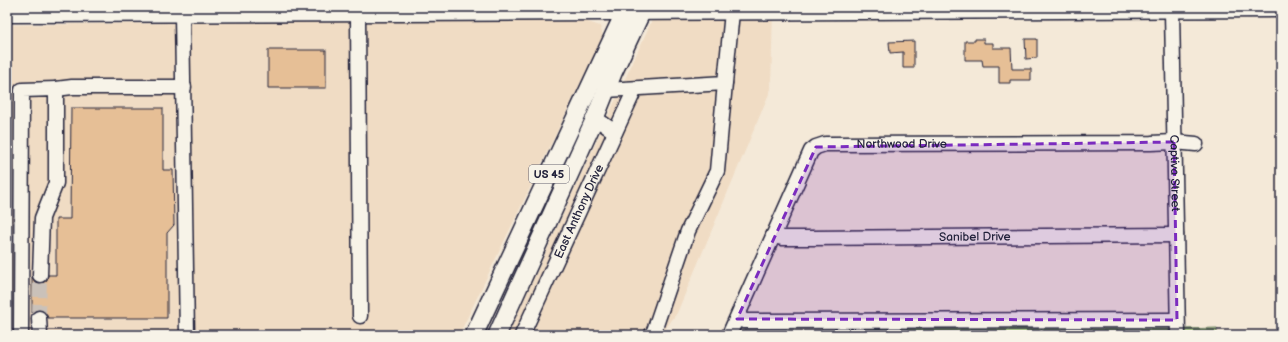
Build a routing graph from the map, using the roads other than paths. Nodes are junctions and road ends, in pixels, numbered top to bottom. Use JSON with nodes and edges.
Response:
{"nodes":[{"id":1,"x":634,"y":10,"type":"edge"},
{"id":2,"x":750,"y":10,"type":"edge"},
{"id":3,"x":1281,"y":10,"type":"edge"},
{"id":4,"x":1172,"y":11,"type":"junction"},
{"id":5,"x":732,"y":12,"type":"junction"},
{"id":6,"x":182,"y":14,"type":"junction"},
{"id":7,"x":358,"y":14,"type":"junction"},
{"id":8,"x":7,"y":15,"type":"edge"},
{"id":9,"x":725,"y":82,"type":"junction"},
{"id":10,"x":184,"y":87,"type":"junction"},
{"id":11,"x":635,"y":88,"type":"junction"},
{"id":12,"x":56,"y":90,"type":"junction"},
{"id":13,"x":606,"y":90,"type":"junction"},
{"id":14,"x":595,"y":118,"type":"junction"},
{"id":15,"x":615,"y":132,"type":"junction"},
{"id":16,"x":1174,"y":142,"type":"junction"},
{"id":17,"x":1196,"y":144,"type":"dead end"},
{"id":18,"x":1176,"y":235,"type":"junction"},
{"id":19,"x":774,"y":236,"type":"junction"},
{"id":20,"x":21,"y":269,"type":"junction"},
{"id":21,"x":360,"y":316,"type":"dead end"},
{"id":22,"x":39,"y":318,"type":"tunnel mouth"},
{"id":23,"x":737,"y":320,"type":"junction"},
{"id":24,"x":1177,"y":320,"type":"junction"},
{"id":25,"x":833,"y":328,"type":"edge"},
{"id":26,"x":21,"y":335,"type":"edge"},
{"id":27,"x":40,"y":335,"type":"edge"},
{"id":28,"x":187,"y":335,"type":"edge"},
{"id":29,"x":474,"y":335,"type":"edge"},
{"id":30,"x":497,"y":335,"type":"edge"},
{"id":31,"x":522,"y":335,"type":"edge"},
{"id":32,"x":651,"y":335,"type":"edge"},
{"id":33,"x":729,"y":335,"type":"edge"},
{"id":34,"x":1178,"y":335,"type":"edge"}],
"edges":[{"from":1,"to":5,"type":"street"},
{"from":1,"to":7,"type":"street"},
{"from":1,"to":13,"type":"main road","number":"US 45"},
{"from":1,"to":29,"type":"main road","number":"US 45"},
{"from":2,"to":4,"type":"street"},
{"from":2,"to":5,"type":"street"},
{"from":3,"to":4,"type":"street"},
{"from":4,"to":16,"type":"street","name":"Captiva Street"},
{"from":5,"to":9,"type":"street"},
{"from":6,"to":7,"type":"street"},
{"from":6,"to":8,"type":"street"},
{"from":6,"to":10,"type":"street"},
{"from":7,"to":21,"type":"street"},
{"from":9,"to":11,"type":"street"},
{"from":9,"to":32,"type":"street"},
{"from":10,"to":12,"type":"street"},
{"from":10,"to":28,"type":"street"},
{"from":11,"to":13,"type":"street"},
{"from":11,"to":15,"type":"street","name":"East Anthony Drive"},
{"from":12,"to":20,"type":"street"},
{"from":12,"to":20,"type":"street"},
{"from":13,"to":14,"type":"main road","number":"US 45"},
{"from":14,"to":15,"type":"street"},
{"from":14,"to":30,"type":"main road","number":"US 45"},
{"from":15,"to":31,"type":"street","name":"East Anthony Drive"},
{"from":16,"to":17,"type":"street","name":"Northwood Drive"},
{"from":16,"to":18,"type":"street","name":"Captiva Street"},
{"from":16,"to":19,"type":"street","name":"Northwood Drive"},
{"from":18,"to":19,"type":"street","name":"Sanibel Drive"},
{"from":18,"to":24,"type":"street","name":"Captiva Street"},
{"from":19,"to":23,"type":"street","name":"Northwood Drive"},
{"from":20,"to":26,"type":"street"},
{"from":22,"to":27,"type":"street"},
{"from":23,"to":25,"type":"street"},
{"from":23,"to":33,"type":"street","name":"Northwood Drive"},
{"from":24,"to":25,"type":"street"},
{"from":24,"to":34,"type":"street","name":"Captiva Street"}]}
